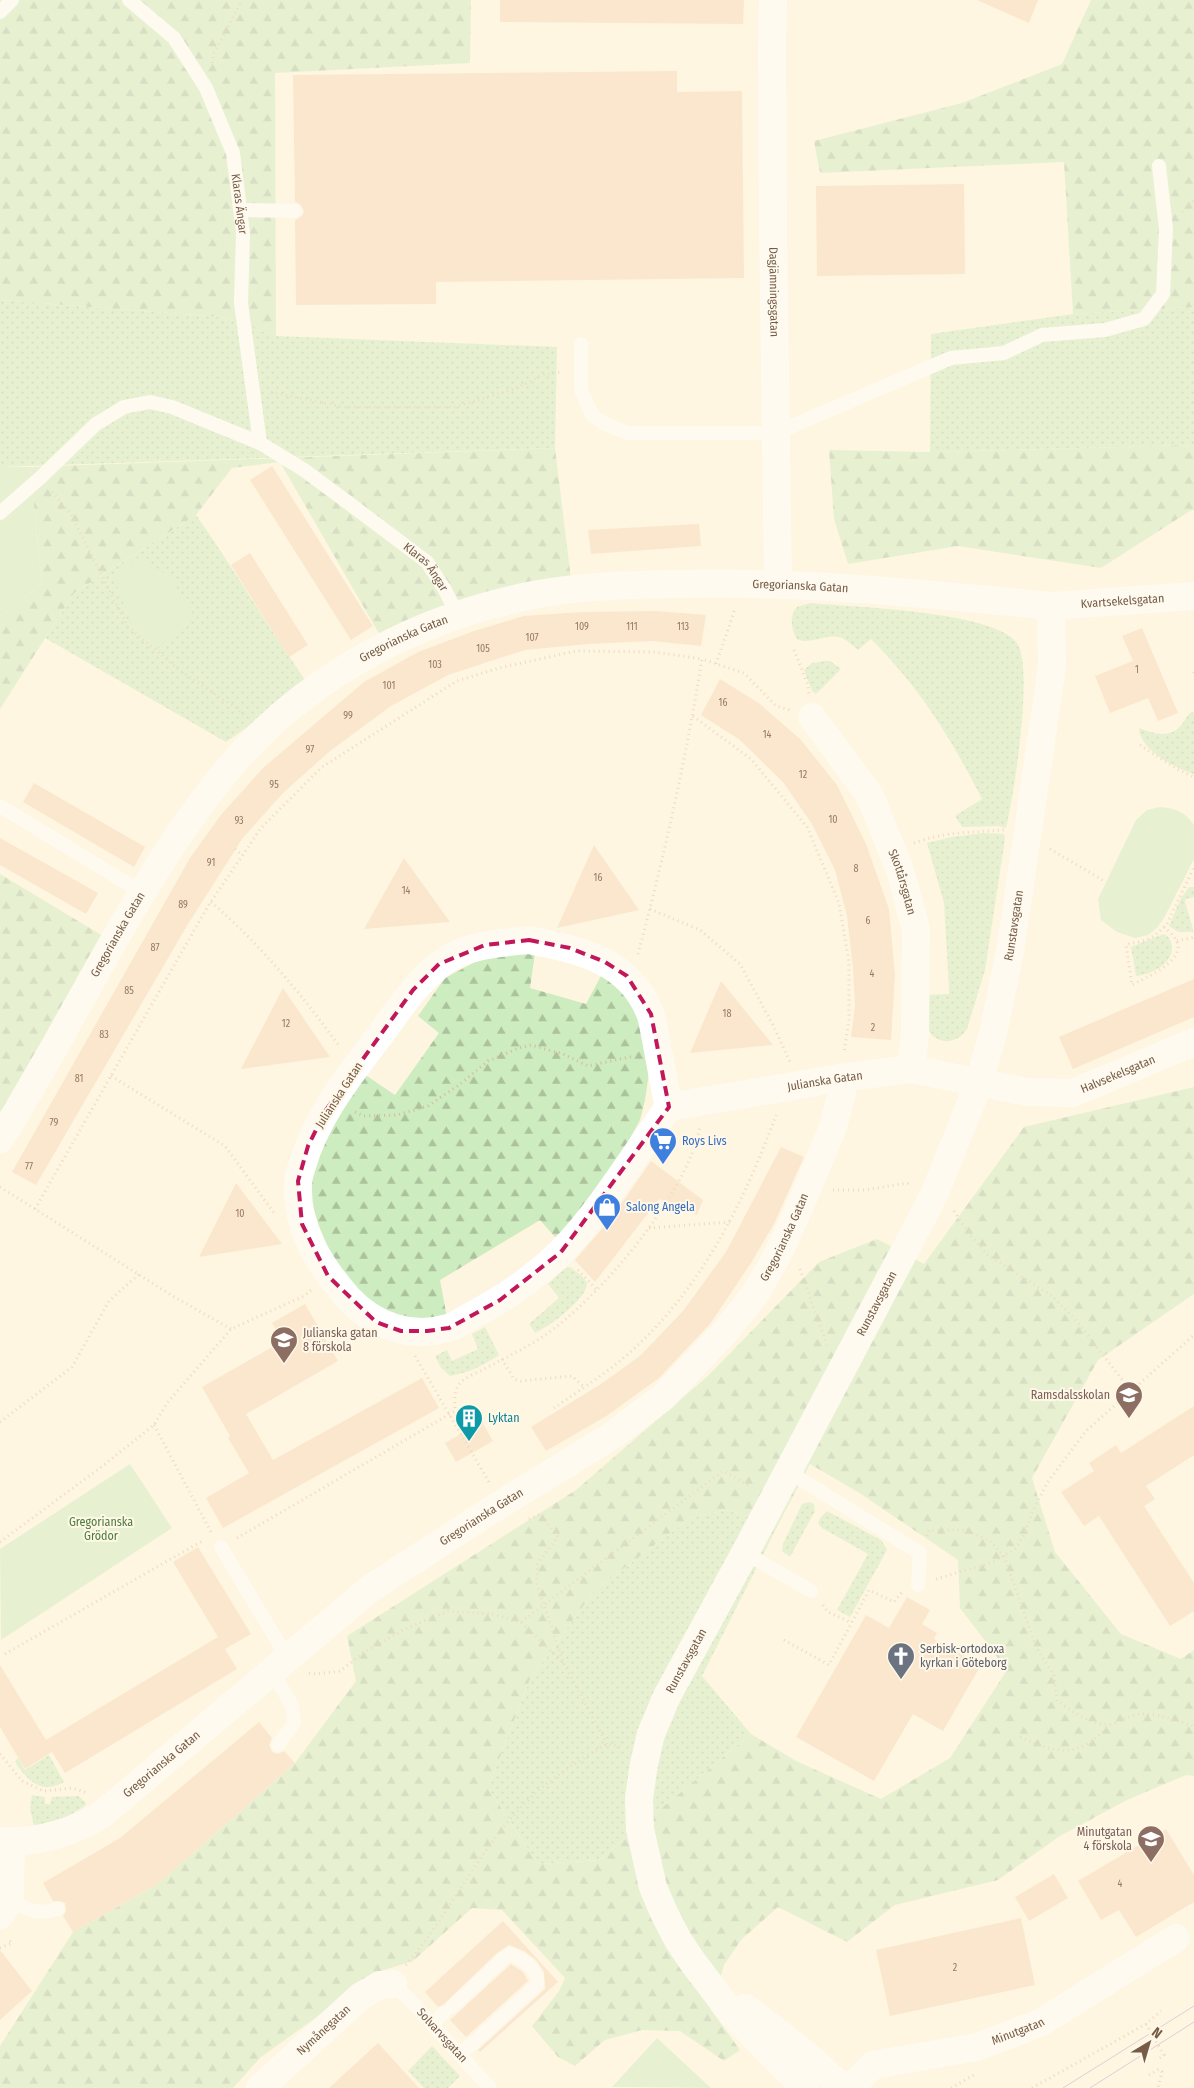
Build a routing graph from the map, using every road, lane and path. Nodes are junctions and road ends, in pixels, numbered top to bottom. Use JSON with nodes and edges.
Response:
{"nodes":[{"id":1,"x":12,"y":0,"type":"edge"},
{"id":2,"x":129,"y":0,"type":"edge"},
{"id":3,"x":242,"y":0,"type":"edge"},
{"id":4,"x":773,"y":0,"type":"edge"},
{"id":5,"x":0,"y":12,"type":"edge"},
{"id":6,"x":206,"y":88,"type":"junction"},
{"id":7,"x":1159,"y":166,"type":"dead end"},
{"id":8,"x":240,"y":210,"type":"junction"},
{"id":9,"x":295,"y":211,"type":"dead end"},
{"id":10,"x":581,"y":344,"type":"dead end"},
{"id":11,"x":581,"y":370,"type":"junction"},
{"id":12,"x":254,"y":388,"type":"junction"},
{"id":13,"x":776,"y":433,"type":"junction"},
{"id":14,"x":260,"y":444,"type":"junction"},
{"id":15,"x":40,"y":478,"type":"junction"},
{"id":16,"x":0,"y":513,"type":"edge"},
{"id":17,"x":722,"y":583,"type":"junction"},
{"id":18,"x":778,"y":585,"type":"junction"},
{"id":19,"x":1194,"y":596,"type":"edge"},
{"id":20,"x":1051,"y":606,"type":"junction"},
{"id":21,"x":457,"y":614,"type":"junction"},
{"id":22,"x":794,"y":650,"type":"dead end"},
{"id":23,"x":702,"y":659,"type":"junction"},
{"id":24,"x":716,"y":664,"type":"junction"},
{"id":25,"x":1194,"y":672,"type":"edge"},
{"id":26,"x":1194,"y":677,"type":"edge"},
{"id":27,"x":693,"y":716,"type":"junction"},
{"id":28,"x":812,"y":717,"type":"junction"},
{"id":29,"x":263,"y":734,"type":"junction"},
{"id":30,"x":1140,"y":745,"type":"dead end"},
{"id":31,"x":1194,"y":777,"type":"edge"},
{"id":32,"x":0,"y":806,"type":"edge"},
{"id":33,"x":235,"y":849,"type":"dead end"},
{"id":34,"x":242,"y":855,"type":"junction"},
{"id":35,"x":1194,"y":867,"type":"edge"},
{"id":36,"x":1193,"y":873,"type":"edge"},
{"id":37,"x":143,"y":893,"type":"junction"},
{"id":38,"x":211,"y":902,"type":"junction"},
{"id":39,"x":650,"y":909,"type":"junction"},
{"id":40,"x":1164,"y":927,"type":"junction"},
{"id":41,"x":1194,"y":937,"type":"edge"},
{"id":42,"x":1177,"y":941,"type":"junction"},
{"id":43,"x":627,"y":976,"type":"junction"},
{"id":44,"x":1194,"y":1042,"type":"edge"},
{"id":45,"x":658,"y":1050,"type":"junction"},
{"id":46,"x":356,"y":1067,"type":"junction"},
{"id":47,"x":911,"y":1070,"type":"junction"},
{"id":48,"x":111,"y":1076,"type":"junction"},
{"id":49,"x":840,"y":1078,"type":"junction"},
{"id":50,"x":979,"y":1083,"type":"junction"},
{"id":51,"x":792,"y":1086,"type":"junction"},
{"id":52,"x":332,"y":1102,"type":"junction"},
{"id":53,"x":700,"y":1103,"type":"junction"},
{"id":54,"x":669,"y":1107,"type":"junction"},
{"id":55,"x":0,"y":1139,"type":"edge"},
{"id":56,"x":0,"y":1187,"type":"edge"},
{"id":57,"x":808,"y":1189,"type":"junction"},
{"id":58,"x":934,"y":1195,"type":"junction"},
{"id":59,"x":35,"y":1209,"type":"junction"},
{"id":60,"x":730,"y":1222,"type":"junction"},
{"id":61,"x":302,"y":1224,"type":"junction"},
{"id":62,"x":648,"y":1228,"type":"junction"},
{"id":63,"x":778,"y":1253,"type":"junction"},
{"id":64,"x":139,"y":1274,"type":"junction"},
{"id":65,"x":328,"y":1276,"type":"junction"},
{"id":66,"x":231,"y":1329,"type":"junction"},
{"id":67,"x":401,"y":1331,"type":"junction"},
{"id":68,"x":1194,"y":1335,"type":"edge"},
{"id":69,"x":502,"y":1360,"type":"junction"},
{"id":70,"x":838,"y":1375,"type":"junction"},
{"id":71,"x":584,"y":1387,"type":"junction"},
{"id":72,"x":1131,"y":1391,"type":"junction"},
{"id":73,"x":554,"y":1408,"type":"dead end"},
{"id":74,"x":449,"y":1414,"type":"junction"},
{"id":75,"x":0,"y":1422,"type":"edge"},
{"id":76,"x":154,"y":1425,"type":"junction"},
{"id":77,"x":787,"y":1471,"type":"junction"},
{"id":78,"x":496,"y":1493,"type":"junction"},
{"id":79,"x":774,"y":1500,"type":"junction"},
{"id":80,"x":0,"y":1542,"type":"edge"},
{"id":81,"x":221,"y":1547,"type":"joint"},
{"id":82,"x":745,"y":1553,"type":"junction"},
{"id":83,"x":920,"y":1553,"type":"junction"},
{"id":84,"x":1004,"y":1556,"type":"junction"},
{"id":85,"x":918,"y":1585,"type":"junction"},
{"id":86,"x":811,"y":1591,"type":"joint"},
{"id":87,"x":543,"y":1604,"type":"junction"},
{"id":88,"x":521,"y":1622,"type":"junction"},
{"id":89,"x":852,"y":1623,"type":"junction"},
{"id":90,"x":784,"y":1640,"type":"dead end"},
{"id":91,"x":4,"y":1654,"type":"dead end"},
{"id":92,"x":279,"y":1664,"type":"junction"},
{"id":93,"x":564,"y":1664,"type":"junction"},
{"id":94,"x":1110,"y":1725,"type":"junction"},
{"id":95,"x":1194,"y":1726,"type":"edge"},
{"id":96,"x":1020,"y":1737,"type":"dead end"},
{"id":97,"x":278,"y":1745,"type":"dead end"},
{"id":98,"x":0,"y":1754,"type":"edge"},
{"id":99,"x":117,"y":1802,"type":"junction"},
{"id":100,"x":5,"y":1842,"type":"edge"},
{"id":101,"x":5,"y":1907,"type":"edge"},
{"id":102,"x":58,"y":1909,"type":"dead end"},
{"id":103,"x":1176,"y":1938,"type":"dead end"},
{"id":104,"x":692,"y":1961,"type":"junction"},
{"id":105,"x":393,"y":1984,"type":"junction"},
{"id":106,"x":1161,"y":2011,"type":"dead end"},
{"id":107,"x":432,"y":2024,"type":"junction"},
{"id":108,"x":1146,"y":2024,"type":"junction"},
{"id":109,"x":460,"y":2055,"type":"junction"},
{"id":110,"x":1157,"y":2060,"type":"dead end"},
{"id":111,"x":1149,"y":2075,"type":"dead end"},
{"id":112,"x":260,"y":2088,"type":"edge"},
{"id":113,"x":490,"y":2088,"type":"edge"},
{"id":114,"x":805,"y":2088,"type":"edge"},
{"id":115,"x":843,"y":2088,"type":"edge"},
{"id":116,"x":850,"y":2088,"type":"edge"},
{"id":117,"x":1032,"y":2088,"type":"edge"},
{"id":118,"x":1158,"y":2088,"type":"edge"}],
"edges":[{"from":1,"to":5,"type":"lane"},
{"from":2,"to":6,"type":"lane","name":"Klaras Ängar"},
{"from":3,"to":6,"type":"path"},
{"from":4,"to":13,"type":"street","name":"Dagjämningsgatan"},
{"from":6,"to":8,"type":"lane","name":"Klaras Ängar"},
{"from":7,"to":13,"type":"lane"},
{"from":8,"to":9,"type":"lane"},
{"from":8,"to":12,"type":"lane","name":"Klaras Ängar"},
{"from":10,"to":11,"type":"lane"},
{"from":11,"to":12,"type":"path"},
{"from":11,"to":13,"type":"lane"},
{"from":12,"to":14,"type":"lane","name":"Klaras Ängar"},
{"from":13,"to":18,"type":"street","name":"Dagjämningsgatan"},
{"from":14,"to":15,"type":"lane","name":"Klaras Ängar"},
{"from":14,"to":21,"type":"lane","name":"Klaras Ängar"},
{"from":15,"to":16,"type":"lane","name":"Klaras Ängar"},
{"from":15,"to":29,"type":"path"},
{"from":17,"to":18,"type":"street","name":"Gregorianska Gatan"},
{"from":17,"to":21,"type":"street","name":"Gregorianska Gatan"},
{"from":17,"to":24,"type":"path"},
{"from":18,"to":20,"type":"street","name":"Gregorianska Gatan"},
{"from":19,"to":20,"type":"street","name":"Kvartsekelsgatan"},
{"from":20,"to":50,"type":"street","name":"Runstavsgatan"},
{"from":21,"to":29,"type":"street","name":"Gregorianska Gatan"},
{"from":22,"to":28,"type":"path"},
{"from":23,"to":24,"type":"path"},
{"from":23,"to":27,"type":"path"},
{"from":23,"to":34,"type":"path"},
{"from":24,"to":28,"type":"path"},
{"from":25,"to":26,"type":"path"},
{"from":27,"to":39,"type":"path"},
{"from":27,"to":49,"type":"path"},
{"from":28,"to":47,"type":"street","name":"Skottårsgatan"},
{"from":29,"to":37,"type":"street","name":"Gregorianska Gatan"},
{"from":30,"to":31,"type":"path"},
{"from":32,"to":37,"type":"lane"},
{"from":33,"to":34,"type":"path"},
{"from":34,"to":38,"type":"path"},
{"from":35,"to":36,"type":"path"},
{"from":36,"to":40,"type":"path"},
{"from":37,"to":55,"type":"street","name":"Gregorianska Gatan"},
{"from":38,"to":46,"type":"path"},
{"from":38,"to":48,"type":"path"},
{"from":39,"to":43,"type":"path"},
{"from":39,"to":51,"type":"path"},
{"from":40,"to":42,"type":"path"},
{"from":40,"to":42,"type":"path"},
{"from":41,"to":42,"type":"path"},
{"from":43,"to":45,"type":"street","name":"Julianska Gatan"},
{"from":43,"to":46,"type":"street","name":"Julianska Gatan"},
{"from":44,"to":50,"type":"street","name":"Halvsekelsgatan"},
{"from":45,"to":52,"type":"path"},
{"from":45,"to":54,"type":"street","name":"Julianska Gatan"},
{"from":46,"to":52,"type":"street","name":"Julianska Gatan"},
{"from":47,"to":49,"type":"street","name":"Julianska Gatan"},
{"from":47,"to":50,"type":"street","name":"Julianska Gatan"},
{"from":48,"to":59,"type":"path"},
{"from":48,"to":61,"type":"path"},
{"from":49,"to":51,"type":"street","name":"Julianska Gatan"},
{"from":49,"to":57,"type":"street","name":"Gregorianska Gatan"},
{"from":50,"to":58,"type":"street","name":"Runstavsgatan"},
{"from":51,"to":53,"type":"street","name":"Julianska Gatan"},
{"from":51,"to":60,"type":"path"},
{"from":52,"to":61,"type":"street","name":"Julianska Gatan"},
{"from":53,"to":54,"type":"street","name":"Julianska Gatan"},
{"from":53,"to":62,"type":"path"},
{"from":54,"to":67,"type":"street","name":"Julianska Gatan"},
{"from":56,"to":59,"type":"path"},
{"from":57,"to":58,"type":"path"},
{"from":57,"to":63,"type":"street","name":"Gregorianska Gatan"},
{"from":58,"to":70,"type":"street","name":"Runstavsgatan"},
{"from":58,"to":72,"type":"path"},
{"from":59,"to":64,"type":"path"},
{"from":60,"to":62,"type":"path"},
{"from":60,"to":71,"type":"path"},
{"from":61,"to":65,"type":"street","name":"Julianska Gatan"},
{"from":62,"to":69,"type":"path"},
{"from":63,"to":70,"type":"path"},
{"from":63,"to":78,"type":"street","name":"Gregorianska Gatan"},
{"from":64,"to":66,"type":"path"},
{"from":64,"to":75,"type":"path"},
{"from":65,"to":66,"type":"path"},
{"from":65,"to":67,"type":"street","name":"Julianska Gatan"},
{"from":66,"to":76,"type":"path"},
{"from":67,"to":74,"type":"path"},
{"from":68,"to":72,"type":"path"},
{"from":69,"to":71,"type":"path"},
{"from":69,"to":74,"type":"path"},
{"from":70,"to":77,"type":"street","name":"Runstavsgatan"},
{"from":71,"to":73,"type":"path"},
{"from":72,"to":84,"type":"path"},
{"from":74,"to":78,"type":"path"},
{"from":74,"to":81,"type":"path"},
{"from":76,"to":80,"type":"path"},
{"from":76,"to":91,"type":"path"},
{"from":77,"to":79,"type":"street","name":"Runstavsgatan"},
{"from":77,"to":83,"type":"lane"},
{"from":78,"to":87,"type":"path"},
{"from":78,"to":92,"type":"street","name":"Gregorianska Gatan"},
{"from":79,"to":82,"type":"street","name":"Runstavsgatan"},
{"from":79,"to":87,"type":"path"},
{"from":81,"to":92,"type":"lane"},
{"from":82,"to":86,"type":"lane"},
{"from":82,"to":104,"type":"street","name":"Runstavsgatan"},
{"from":83,"to":84,"type":"path"},
{"from":83,"to":85,"type":"lane"},
{"from":84,"to":85,"type":"path"},
{"from":84,"to":94,"type":"path"},
{"from":85,"to":89,"type":"path"},
{"from":86,"to":89,"type":"path"},
{"from":87,"to":88,"type":"path"},
{"from":87,"to":93,"type":"path"},
{"from":88,"to":92,"type":"path"},
{"from":88,"to":93,"type":"path"},
{"from":89,"to":90,"type":"path"},
{"from":92,"to":97,"type":"lane"},
{"from":92,"to":99,"type":"street","name":"Gregorianska Gatan"},
{"from":93,"to":105,"type":"path"},
{"from":94,"to":95,"type":"path"},
{"from":94,"to":96,"type":"path"},
{"from":98,"to":99,"type":"path"},
{"from":99,"to":100,"type":"street","name":"Gregorianska Gatan"},
{"from":100,"to":101,"type":"street"},
{"from":101,"to":102,"type":"lane"},
{"from":103,"to":116,"type":"street","name":"Minutgatan"},
{"from":104,"to":114,"type":"street","name":"Runstavsgatan"},
{"from":104,"to":115,"type":"street","name":"Runstavsgatan"},
{"from":105,"to":107,"type":"lane","name":"Solvarvsgatan"},
{"from":105,"to":112,"type":"street","name":"Nymånegatan"},
{"from":106,"to":108,"type":"path"},
{"from":107,"to":109,"type":"lane","name":"Solvarvsgatan"},
{"from":107,"to":109,"type":"lane"},
{"from":108,"to":110,"type":"path"},
{"from":108,"to":117,"type":"path"},
{"from":109,"to":113,"type":"lane","name":"Solvarvsgatan"},
{"from":111,"to":118,"type":"path"}]}
